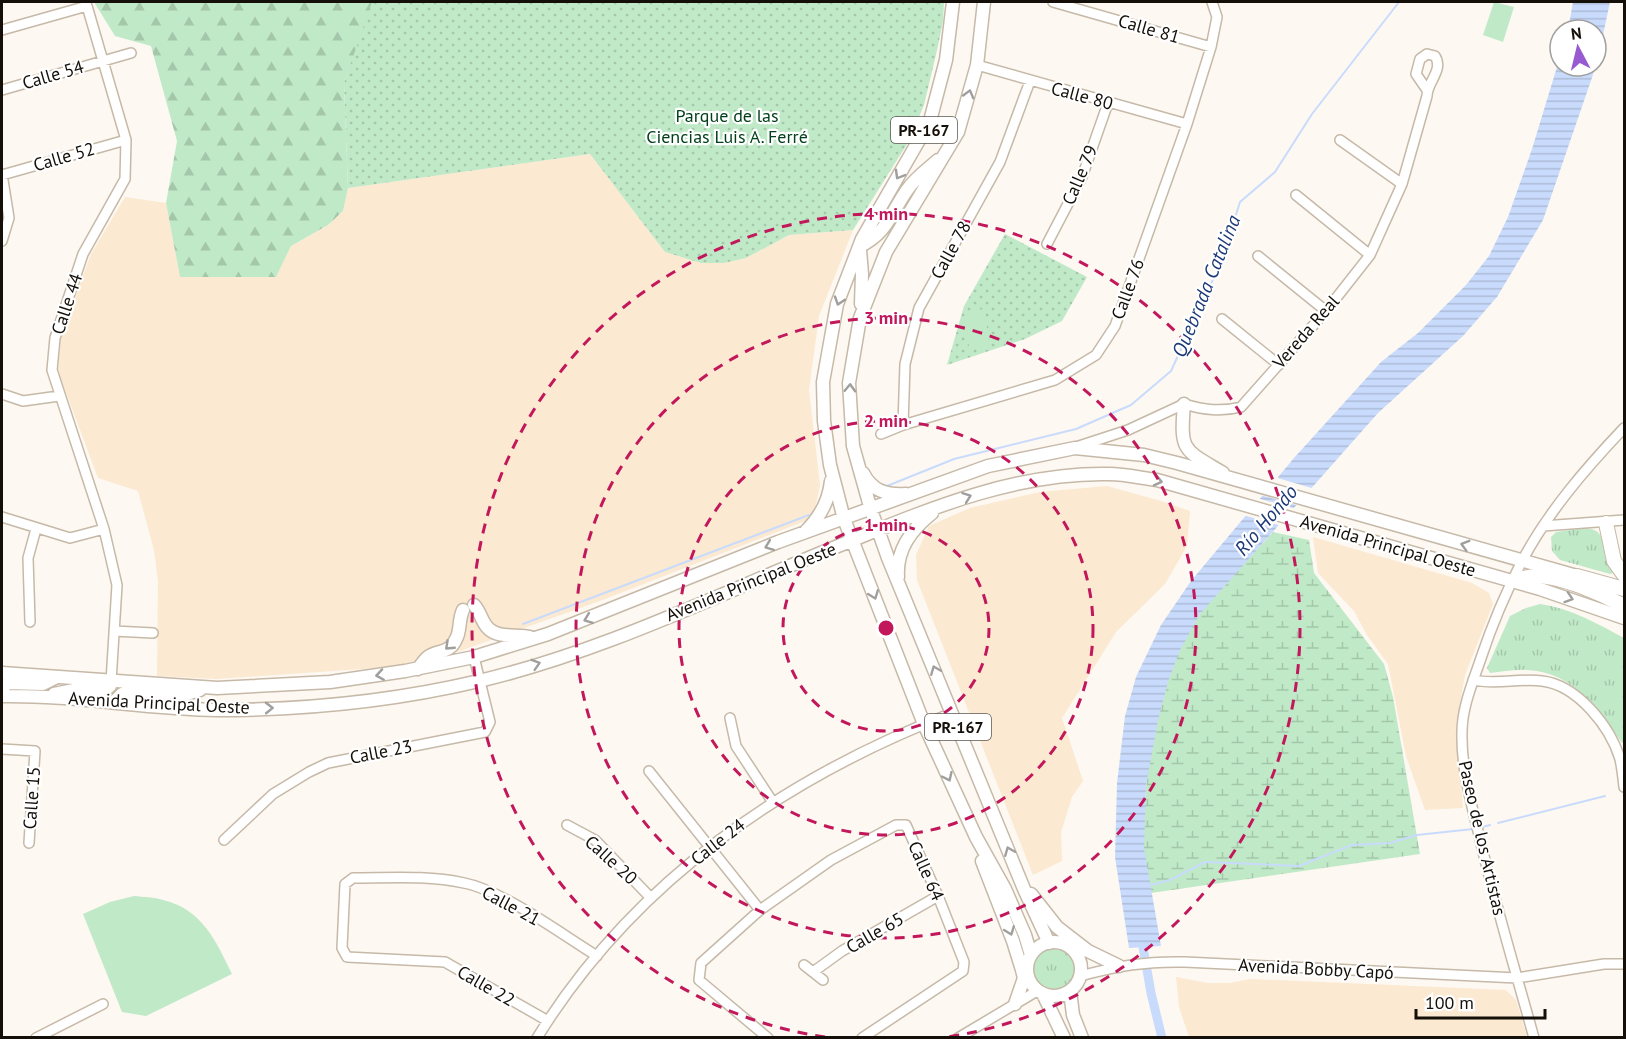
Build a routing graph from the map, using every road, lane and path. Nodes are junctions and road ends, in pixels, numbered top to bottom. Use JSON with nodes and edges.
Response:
{"nodes":[{"id":1,"x":953,"y":2,"type":"edge"},
{"id":2,"x":984,"y":2,"type":"edge"},
{"id":3,"x":1053,"y":2,"type":"edge"},
{"id":4,"x":1212,"y":2,"type":"edge"},
{"id":5,"x":2,"y":30,"type":"edge"},
{"id":6,"x":1210,"y":47,"type":"junction"},
{"id":7,"x":131,"y":53,"type":"dead end"},
{"id":8,"x":104,"y":61,"type":"junction"},
{"id":9,"x":976,"y":65,"type":"junction"},
{"id":10,"x":1030,"y":81,"type":"junction"},
{"id":11,"x":2,"y":90,"type":"edge"},
{"id":12,"x":1427,"y":90,"type":"dead end"},
{"id":13,"x":1108,"y":103,"type":"junction"},
{"id":14,"x":1187,"y":124,"type":"junction"},
{"id":15,"x":126,"y":140,"type":"junction"},
{"id":16,"x":1340,"y":140,"type":"dead end"},
{"id":17,"x":948,"y":150,"type":"junction"},
{"id":18,"x":2,"y":175,"type":"edge"},
{"id":19,"x":1402,"y":184,"type":"junction"},
{"id":20,"x":1296,"y":195,"type":"dead end"},
{"id":21,"x":2,"y":242,"type":"edge"},
{"id":22,"x":1047,"y":244,"type":"dead end"},
{"id":23,"x":860,"y":246,"type":"junction"},
{"id":24,"x":1370,"y":255,"type":"junction"},
{"id":25,"x":1258,"y":256,"type":"dead end"},
{"id":26,"x":1326,"y":311,"type":"junction"},
{"id":27,"x":860,"y":318,"type":"junction"},
{"id":28,"x":1222,"y":319,"type":"dead end"},
{"id":29,"x":1279,"y":364,"type":"junction"},
{"id":30,"x":2,"y":394,"type":"edge"},
{"id":31,"x":59,"y":396,"type":"junction"},
{"id":32,"x":1184,"y":404,"type":"junction"},
{"id":33,"x":903,"y":425,"type":"junction"},
{"id":34,"x":1624,"y":428,"type":"edge"},
{"id":35,"x":881,"y":434,"type":"dead end"},
{"id":36,"x":1075,"y":448,"type":"junction"},
{"id":37,"x":857,"y":461,"type":"junction"},
{"id":38,"x":832,"y":470,"type":"junction"},
{"id":39,"x":1237,"y":481,"type":"junction"},
{"id":40,"x":915,"y":493,"type":"junction"},
{"id":41,"x":938,"y":508,"type":"junction"},
{"id":42,"x":871,"y":510,"type":"junction"},
{"id":43,"x":2,"y":517,"type":"edge"},
{"id":44,"x":844,"y":519,"type":"junction"},
{"id":45,"x":1624,"y":520,"type":"edge"},
{"id":46,"x":1606,"y":523,"type":"junction"},
{"id":47,"x":1543,"y":526,"type":"junction"},
{"id":48,"x":104,"y":528,"type":"junction"},
{"id":49,"x":36,"y":529,"type":"junction"},
{"id":50,"x":878,"y":531,"type":"junction"},
{"id":51,"x":803,"y":534,"type":"junction"},
{"id":52,"x":853,"y":540,"type":"junction"},
{"id":53,"x":1522,"y":561,"type":"junction"},
{"id":54,"x":1624,"y":575,"type":"edge"},
{"id":55,"x":1577,"y":576,"type":"junction"},
{"id":56,"x":1513,"y":581,"type":"junction"},
{"id":57,"x":899,"y":584,"type":"junction"},
{"id":58,"x":1624,"y":589,"type":"edge"},
{"id":59,"x":1624,"y":598,"type":"edge"},
{"id":60,"x":1624,"y":606,"type":"edge"},
{"id":61,"x":1624,"y":618,"type":"edge"},
{"id":62,"x":30,"y":622,"type":"dead end"},
{"id":63,"x":114,"y":631,"type":"junction"},
{"id":64,"x":153,"y":633,"type":"dead end"},
{"id":65,"x":534,"y":638,"type":"junction"},
{"id":66,"x":474,"y":657,"type":"junction"},
{"id":67,"x":418,"y":669,"type":"junction"},
{"id":68,"x":2,"y":673,"type":"edge"},
{"id":69,"x":58,"y":677,"type":"junction"},
{"id":70,"x":1473,"y":680,"type":"junction"},
{"id":71,"x":111,"y":681,"type":"junction"},
{"id":72,"x":480,"y":681,"type":"junction"},
{"id":73,"x":207,"y":688,"type":"junction"},
{"id":74,"x":2,"y":694,"type":"edge"},
{"id":75,"x":41,"y":696,"type":"junction"},
{"id":76,"x":114,"y":702,"type":"junction"},
{"id":77,"x":952,"y":713,"type":"junction"},
{"id":78,"x":730,"y":718,"type":"dead end"},
{"id":79,"x":924,"y":724,"type":"junction"},
{"id":80,"x":2,"y":749,"type":"edge"},
{"id":81,"x":649,"y":771,"type":"dead end"},
{"id":82,"x":1624,"y":787,"type":"edge"},
{"id":83,"x":772,"y":801,"type":"junction"},
{"id":84,"x":567,"y":825,"type":"dead end"},
{"id":85,"x":976,"y":837,"type":"junction"},
{"id":86,"x":224,"y":840,"type":"dead end"},
{"id":87,"x":29,"y":843,"type":"dead end"},
{"id":88,"x":709,"y":847,"type":"junction"},
{"id":89,"x":1024,"y":889,"type":"junction"},
{"id":90,"x":938,"y":896,"type":"junction"},
{"id":91,"x":651,"y":898,"type":"junction"},
{"id":92,"x":760,"y":910,"type":"junction"},
{"id":93,"x":1049,"y":943,"type":"junction"},
{"id":94,"x":1031,"y":955,"type":"junction"},
{"id":95,"x":597,"y":956,"type":"junction"},
{"id":96,"x":386,"y":959,"type":"joint"},
{"id":97,"x":1624,"y":964,"type":"edge"},
{"id":98,"x":804,"y":965,"type":"dead end"},
{"id":99,"x":1119,"y":966,"type":"junction"},
{"id":100,"x":813,"y":972,"type":"junction"},
{"id":101,"x":1080,"y":976,"type":"junction"},
{"id":102,"x":1517,"y":978,"type":"junction"},
{"id":103,"x":823,"y":980,"type":"dead end"},
{"id":104,"x":1070,"y":992,"type":"junction"},
{"id":105,"x":1040,"y":993,"type":"junction"},
{"id":106,"x":103,"y":1004,"type":"dead end"},
{"id":107,"x":1015,"y":1004,"type":"junction"},
{"id":108,"x":548,"y":1021,"type":"junction"},
{"id":109,"x":868,"y":1036,"type":"edge"},
{"id":110,"x":36,"y":1038,"type":"edge"},
{"id":111,"x":537,"y":1038,"type":"edge"},
{"id":112,"x":768,"y":1038,"type":"edge"},
{"id":113,"x":958,"y":1038,"type":"edge"},
{"id":114,"x":1064,"y":1038,"type":"edge"},
{"id":115,"x":1082,"y":1038,"type":"edge"},
{"id":116,"x":1534,"y":1038,"type":"edge"}],
"edges":[{"from":1,"to":23,"type":"main road","number":"PR-167","one_way":true},
{"from":2,"to":9,"type":"main road","number":"PR-167"},
{"from":3,"to":6,"type":"street","name":"Calle 81"},
{"from":4,"to":6,"type":"street","name":"Calle 76"},
{"from":5,"to":8,"type":"street","name":"Calle 44"},
{"from":6,"to":14,"type":"street","name":"Calle 76"},
{"from":7,"to":8,"type":"street","name":"Calle 54"},
{"from":8,"to":11,"type":"street","name":"Calle 54"},
{"from":8,"to":15,"type":"street","name":"Calle 44"},
{"from":9,"to":10,"type":"street","name":"Calle 80"},
{"from":17,"to":9,"type":"main road","number":"PR-167","one_way":true},
{"from":10,"to":13,"type":"street","name":"Calle 80"},
{"from":10,"to":33,"type":"street","name":"Calle 78"},
{"from":12,"to":19,"type":"street","name":"Vereda Real"},
{"from":13,"to":14,"type":"street","name":"Calle 80"},
{"from":13,"to":22,"type":"street","name":"Calle 79"},
{"from":14,"to":33,"type":"street","name":"Calle 76"},
{"from":15,"to":18,"type":"street","name":"Calle 52"},
{"from":15,"to":31,"type":"street","name":"Calle 44"},
{"from":16,"to":19,"type":"street"},
{"from":17,"to":23,"type":"main road"},
{"from":17,"to":27,"type":"main road","number":"PR-167"},
{"from":18,"to":21,"type":"street"},
{"from":19,"to":24,"type":"street","name":"Vereda Real"},
{"from":20,"to":24,"type":"street"},
{"from":23,"to":27,"type":"main road"},
{"from":23,"to":38,"type":"main road","number":"PR-167","one_way":true},
{"from":24,"to":26,"type":"street","name":"Vereda Real"},
{"from":25,"to":26,"type":"street"},
{"from":26,"to":29,"type":"street","name":"Vereda Real"},
{"from":37,"to":27,"type":"main road","number":"PR-167","one_way":true},
{"from":28,"to":29,"type":"street"},
{"from":29,"to":32,"type":"street","name":"Vereda Real"},
{"from":30,"to":31,"type":"street"},
{"from":31,"to":48,"type":"street","name":"Calle 44"},
{"from":32,"to":36,"type":"street"},
{"from":32,"to":39,"type":"main road"},
{"from":33,"to":35,"type":"street","name":"Calle 76"},
{"from":34,"to":47,"type":"street","name":"Paseo de los Artistas"},
{"from":36,"to":39,"type":"main road","name":"Avenida Principal Oeste"},
{"from":36,"to":40,"type":"main road","name":"Avenida Principal Oeste"},
{"from":37,"to":40,"type":"main road"},
{"from":37,"to":42,"type":"main road","number":"PR-167"},
{"from":38,"to":44,"type":"main road","number":"PR-167"},
{"from":38,"to":51,"type":"main road"},
{"from":53,"to":39,"type":"main road","name":"Avenida Principal Oeste","one_way":true},
{"from":40,"to":42,"type":"main road","name":"Avenida Principal Oeste"},
{"from":41,"to":50,"type":"main road","name":"Avenida Principal Oeste"},
{"from":41,"to":56,"type":"main road","name":"Avenida Principal Oeste","one_way":true},
{"from":41,"to":57,"type":"main road"},
{"from":42,"to":44,"type":"main road","name":"Avenida Principal Oeste"},
{"from":42,"to":50,"type":"main road","number":"PR-167"},
{"from":43,"to":49,"type":"street"},
{"from":44,"to":51,"type":"main road","name":"Avenida Principal Oeste"},
{"from":44,"to":52,"type":"main road","number":"PR-167"},
{"from":45,"to":46,"type":"street"},
{"from":46,"to":47,"type":"street"},
{"from":46,"to":54,"type":"highway"},
{"from":47,"to":53,"type":"street","name":"Paseo de los Artistas"},
{"from":48,"to":49,"type":"street"},
{"from":48,"to":63,"type":"street","name":"Calle 44"},
{"from":49,"to":62,"type":"street"},
{"from":50,"to":52,"type":"main road","name":"Avenida Principal Oeste"},
{"from":50,"to":57,"type":"main road","number":"PR-167"},
{"from":51,"to":65,"type":"main road","name":"Avenida Principal Oeste","one_way":true},
{"from":72,"to":52,"type":"main road","name":"Avenida Principal Oeste","one_way":true},
{"from":52,"to":79,"type":"main road","number":"PR-167","one_way":true},
{"from":53,"to":55,"type":"main road","name":"Avenida Principal Oeste"},
{"from":53,"to":56,"type":"street","name":"Paseo de los Artistas"},
{"from":55,"to":58,"type":"highway"},
{"from":55,"to":59,"type":"highway"},
{"from":56,"to":60,"type":"highway"},
{"from":56,"to":61,"type":"main road","name":"Avenida Principal Oeste","one_way":true},
{"from":56,"to":70,"type":"street","name":"Paseo de los Artistas"},
{"from":77,"to":57,"type":"main road","number":"PR-167","one_way":true},
{"from":63,"to":64,"type":"street"},
{"from":63,"to":71,"type":"street","name":"Calle 44"},
{"from":65,"to":66,"type":"main road","name":"Avenida Principal Oeste"},
{"from":65,"to":67,"type":"main road","one_way":true},
{"from":66,"to":67,"type":"main road","name":"Avenida Principal Oeste"},
{"from":66,"to":72,"type":"street","name":"Calle 23"},
{"from":67,"to":73,"type":"main road","name":"Avenida Principal Oeste","one_way":true},
{"from":68,"to":69,"type":"main road","name":"Avenida Principal Oeste"},
{"from":69,"to":71,"type":"main road","name":"Avenida Principal Oeste"},
{"from":69,"to":74,"type":"main road"},
{"from":70,"to":82,"type":"street"},
{"from":70,"to":102,"type":"street","name":"Paseo de los Artistas"},
{"from":71,"to":73,"type":"main road","name":"Avenida Principal Oeste"},
{"from":71,"to":75,"type":"main road"},
{"from":76,"to":72,"type":"main road","name":"Avenida Principal Oeste","one_way":true},
{"from":72,"to":86,"type":"street","name":"Calle 23"},
{"from":73,"to":76,"type":"main road"},
{"from":74,"to":75,"type":"main road","name":"Avenida Principal Oeste"},
{"from":75,"to":76,"type":"main road","name":"Avenida Principal Oeste"},
{"from":77,"to":79,"type":"street","name":"Calle 24"},
{"from":89,"to":77,"type":"main road","number":"PR-167","one_way":true},
{"from":78,"to":83,"type":"street"},
{"from":79,"to":83,"type":"street","name":"Calle 24"},
{"from":79,"to":85,"type":"main road","number":"PR-167","one_way":true},
{"from":80,"to":87,"type":"street","name":"Calle 15"},
{"from":81,"to":88,"type":"street"},
{"from":83,"to":88,"type":"street","name":"Calle 24"},
{"from":84,"to":91,"type":"street","name":"Calle 20"},
{"from":85,"to":94,"type":"main road","number":"PR-167"},
{"from":85,"to":107,"type":"main road","one_way":true},
{"from":88,"to":91,"type":"street","name":"Calle 24"},
{"from":88,"to":92,"type":"street"},
{"from":89,"to":93,"type":"main road","number":"PR-167"},
{"from":89,"to":99,"type":"main road"},
{"from":90,"to":92,"type":"street","name":"Calle 64"},
{"from":90,"to":100,"type":"street","name":"Calle 65"},
{"from":90,"to":109,"type":"street","name":"Calle 64"},
{"from":91,"to":95,"type":"street","name":"Calle 24"},
{"from":92,"to":112,"type":"street"},
{"from":93,"to":94,"type":"main road"},
{"from":93,"to":101,"type":"main road"},
{"from":94,"to":105,"type":"main road","number":"PR-167"},
{"from":95,"to":96,"type":"street","name":"Calle 21"},
{"from":95,"to":108,"type":"street","name":"Calle 24"},
{"from":96,"to":108,"type":"street","name":"Calle 22"},
{"from":97,"to":102,"type":"street","name":"Avenida Bobby Capó"},
{"from":98,"to":100,"type":"street"},
{"from":99,"to":101,"type":"street","name":"Avenida Bobby Capó"},
{"from":99,"to":102,"type":"street","name":"Avenida Bobby Capó"},
{"from":100,"to":103,"type":"street"},
{"from":101,"to":104,"type":"main road"},
{"from":102,"to":116,"type":"street","name":"Paseo de los Artistas"},
{"from":104,"to":105,"type":"main road"},
{"from":104,"to":115,"type":"main road"},
{"from":105,"to":107,"type":"street"},
{"from":105,"to":114,"type":"main road","number":"PR-167"},
{"from":106,"to":110,"type":"street"},
{"from":107,"to":113,"type":"street"},
{"from":108,"to":111,"type":"street","name":"Calle 24"}]}
